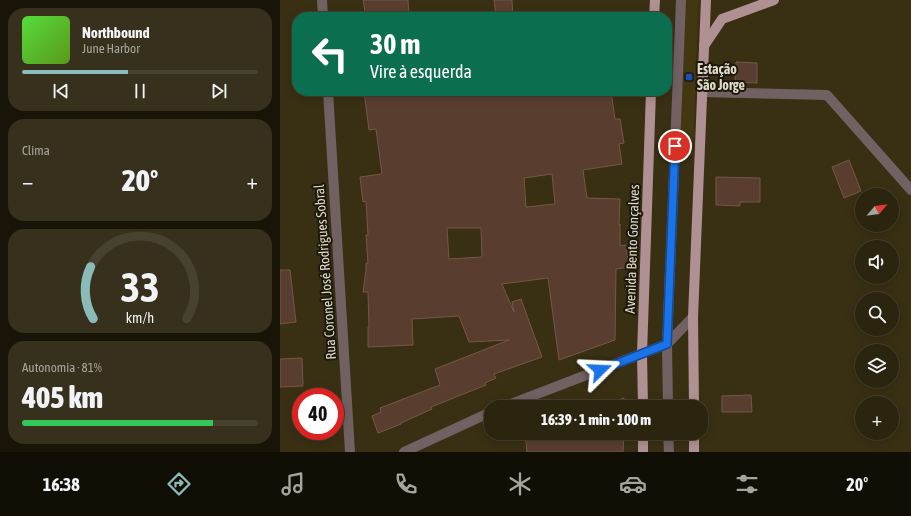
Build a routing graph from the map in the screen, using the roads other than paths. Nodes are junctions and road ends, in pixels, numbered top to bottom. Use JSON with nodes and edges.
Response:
{"nodes":[{"id":1,"x":322,"y":0,"type":"edge"},
{"id":2,"x":655,"y":0,"type":"edge"},
{"id":3,"x":681,"y":0,"type":"edge"},
{"id":4,"x":706,"y":0,"type":"edge"},
{"id":5,"x":774,"y":0,"type":"edge"},
{"id":6,"x":323,"y":12,"type":"edge"},
{"id":7,"x":654,"y":12,"type":"edge"},
{"id":8,"x":704,"y":46,"type":"junction"},
{"id":9,"x":702,"y":92,"type":"junction"},
{"id":10,"x":328,"y":96,"type":"edge"},
{"id":11,"x":651,"y":96,"type":"edge"},
{"id":12,"x":911,"y":190,"type":"edge"},
{"id":13,"x":693,"y":317,"type":"junction"},
{"id":14,"x":667,"y":344,"type":"junction"},
{"id":15,"x":642,"y":354,"type":"junction"},
{"id":16,"x":521,"y":400,"type":"edge"},
{"id":17,"x":643,"y":400,"type":"edge"},
{"id":18,"x":668,"y":400,"type":"edge"},
{"id":19,"x":694,"y":400,"type":"edge"},
{"id":20,"x":484,"y":415,"type":"edge"},
{"id":21,"x":643,"y":440,"type":"edge"},
{"id":22,"x":668,"y":440,"type":"edge"},
{"id":23,"x":694,"y":440,"type":"edge"},
{"id":24,"x":350,"y":452,"type":"edge"},
{"id":25,"x":404,"y":452,"type":"edge"},
{"id":26,"x":643,"y":452,"type":"edge"},
{"id":27,"x":669,"y":452,"type":"edge"},
{"id":28,"x":694,"y":452,"type":"edge"}],
"edges":[{"from":1,"to":6,"type":"street"},
{"from":2,"to":7,"type":"main road"},
{"from":3,"to":14,"type":"street"},
{"from":4,"to":8,"type":"main road"},
{"from":5,"to":8,"type":"main road"},
{"from":8,"to":9,"type":"main road"},
{"from":9,"to":12,"type":"street"},
{"from":9,"to":13,"type":"main road"},
{"from":10,"to":24,"type":"street","name":"Rua Coronel José Rodrigues Sobral"},
{"from":11,"to":15,"type":"main road","name":"Avenida Bento Gonçalves"},
{"from":13,"to":14,"type":"street"},
{"from":13,"to":19,"type":"main road"},
{"from":14,"to":15,"type":"street"},
{"from":14,"to":18,"type":"street"},
{"from":15,"to":16,"type":"street"},
{"from":15,"to":17,"type":"main road","name":"Avenida Bento Gonçalves"},
{"from":20,"to":25,"type":"street"},
{"from":21,"to":26,"type":"main road"},
{"from":22,"to":27,"type":"street"},
{"from":23,"to":28,"type":"main road"}]}
